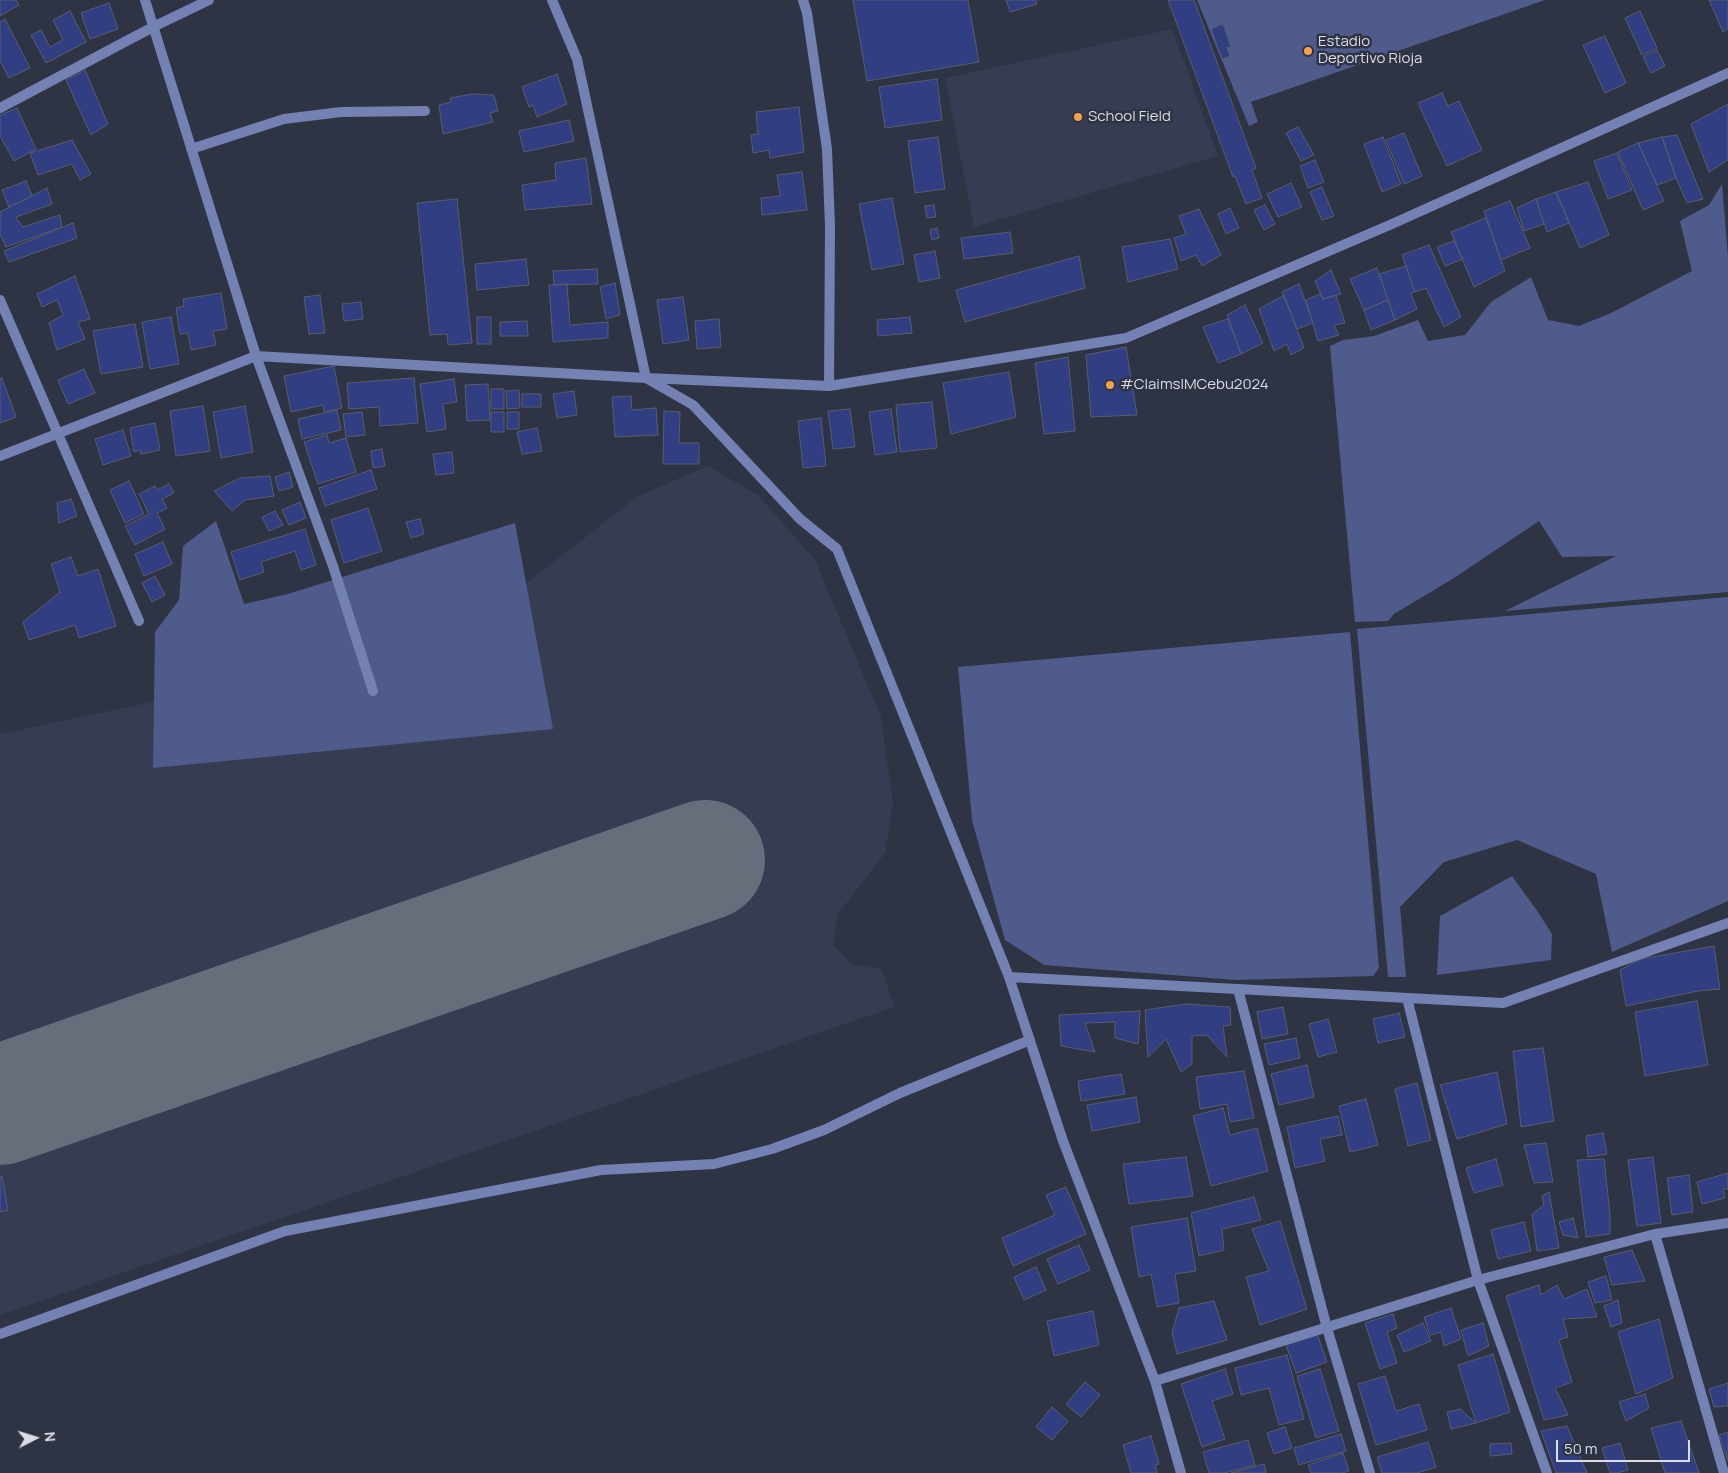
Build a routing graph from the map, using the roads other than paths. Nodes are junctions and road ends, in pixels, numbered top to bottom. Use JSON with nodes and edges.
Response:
{"nodes":[{"id":1,"x":146,"y":0,"type":"edge"},
{"id":2,"x":210,"y":0,"type":"edge"},
{"id":3,"x":552,"y":0,"type":"edge"},
{"id":4,"x":803,"y":0,"type":"edge"},
{"id":5,"x":153,"y":27,"type":"junction"},
{"id":6,"x":1728,"y":74,"type":"edge"},
{"id":7,"x":0,"y":108,"type":"edge"},
{"id":8,"x":426,"y":111,"type":"dead end"},
{"id":9,"x":191,"y":149,"type":"junction"},
{"id":10,"x":0,"y":300,"type":"edge"},
{"id":11,"x":256,"y":356,"type":"junction"},
{"id":12,"x":646,"y":378,"type":"junction"},
{"id":13,"x":829,"y":386,"type":"junction"},
{"id":14,"x":57,"y":433,"type":"junction"},
{"id":15,"x":0,"y":456,"type":"edge"},
{"id":16,"x":139,"y":622,"type":"dead end"},
{"id":17,"x":373,"y":691,"type":"dead end"},
{"id":18,"x":1728,"y":923,"type":"edge"},
{"id":19,"x":1009,"y":977,"type":"junction"},
{"id":20,"x":1238,"y":989,"type":"junction"},
{"id":21,"x":1407,"y":998,"type":"junction"},
{"id":22,"x":1030,"y":1040,"type":"junction"},
{"id":23,"x":1728,"y":1223,"type":"edge"},
{"id":24,"x":1655,"y":1234,"type":"junction"},
{"id":25,"x":1478,"y":1280,"type":"junction"},
{"id":26,"x":1327,"y":1328,"type":"junction"},
{"id":27,"x":0,"y":1334,"type":"edge"},
{"id":28,"x":1155,"y":1381,"type":"junction"},
{"id":29,"x":1181,"y":1473,"type":"edge"},
{"id":30,"x":1370,"y":1473,"type":"edge"},
{"id":31,"x":1546,"y":1473,"type":"edge"},
{"id":32,"x":1724,"y":1473,"type":"edge"}],
"edges":[{"from":1,"to":5,"type":"street"},
{"from":2,"to":5,"type":"street"},
{"from":3,"to":12,"type":"street"},
{"from":4,"to":13,"type":"street"},
{"from":5,"to":7,"type":"street"},
{"from":5,"to":9,"type":"street"},
{"from":6,"to":13,"type":"street"},
{"from":8,"to":9,"type":"street"},
{"from":9,"to":11,"type":"street"},
{"from":10,"to":14,"type":"street"},
{"from":11,"to":12,"type":"street"},
{"from":11,"to":14,"type":"street"},
{"from":11,"to":17,"type":"street"},
{"from":12,"to":13,"type":"street"},
{"from":12,"to":19,"type":"street"},
{"from":14,"to":15,"type":"street"},
{"from":14,"to":16,"type":"street"},
{"from":18,"to":21,"type":"street"},
{"from":19,"to":20,"type":"street"},
{"from":19,"to":22,"type":"street"},
{"from":20,"to":21,"type":"street"},
{"from":20,"to":26,"type":"street"},
{"from":21,"to":25,"type":"street"},
{"from":22,"to":27,"type":"street"},
{"from":22,"to":28,"type":"street"},
{"from":23,"to":24,"type":"street"},
{"from":24,"to":25,"type":"street"},
{"from":24,"to":32,"type":"street"},
{"from":25,"to":26,"type":"street"},
{"from":25,"to":31,"type":"street"},
{"from":26,"to":28,"type":"street"},
{"from":26,"to":30,"type":"street"},
{"from":28,"to":29,"type":"street"}]}
